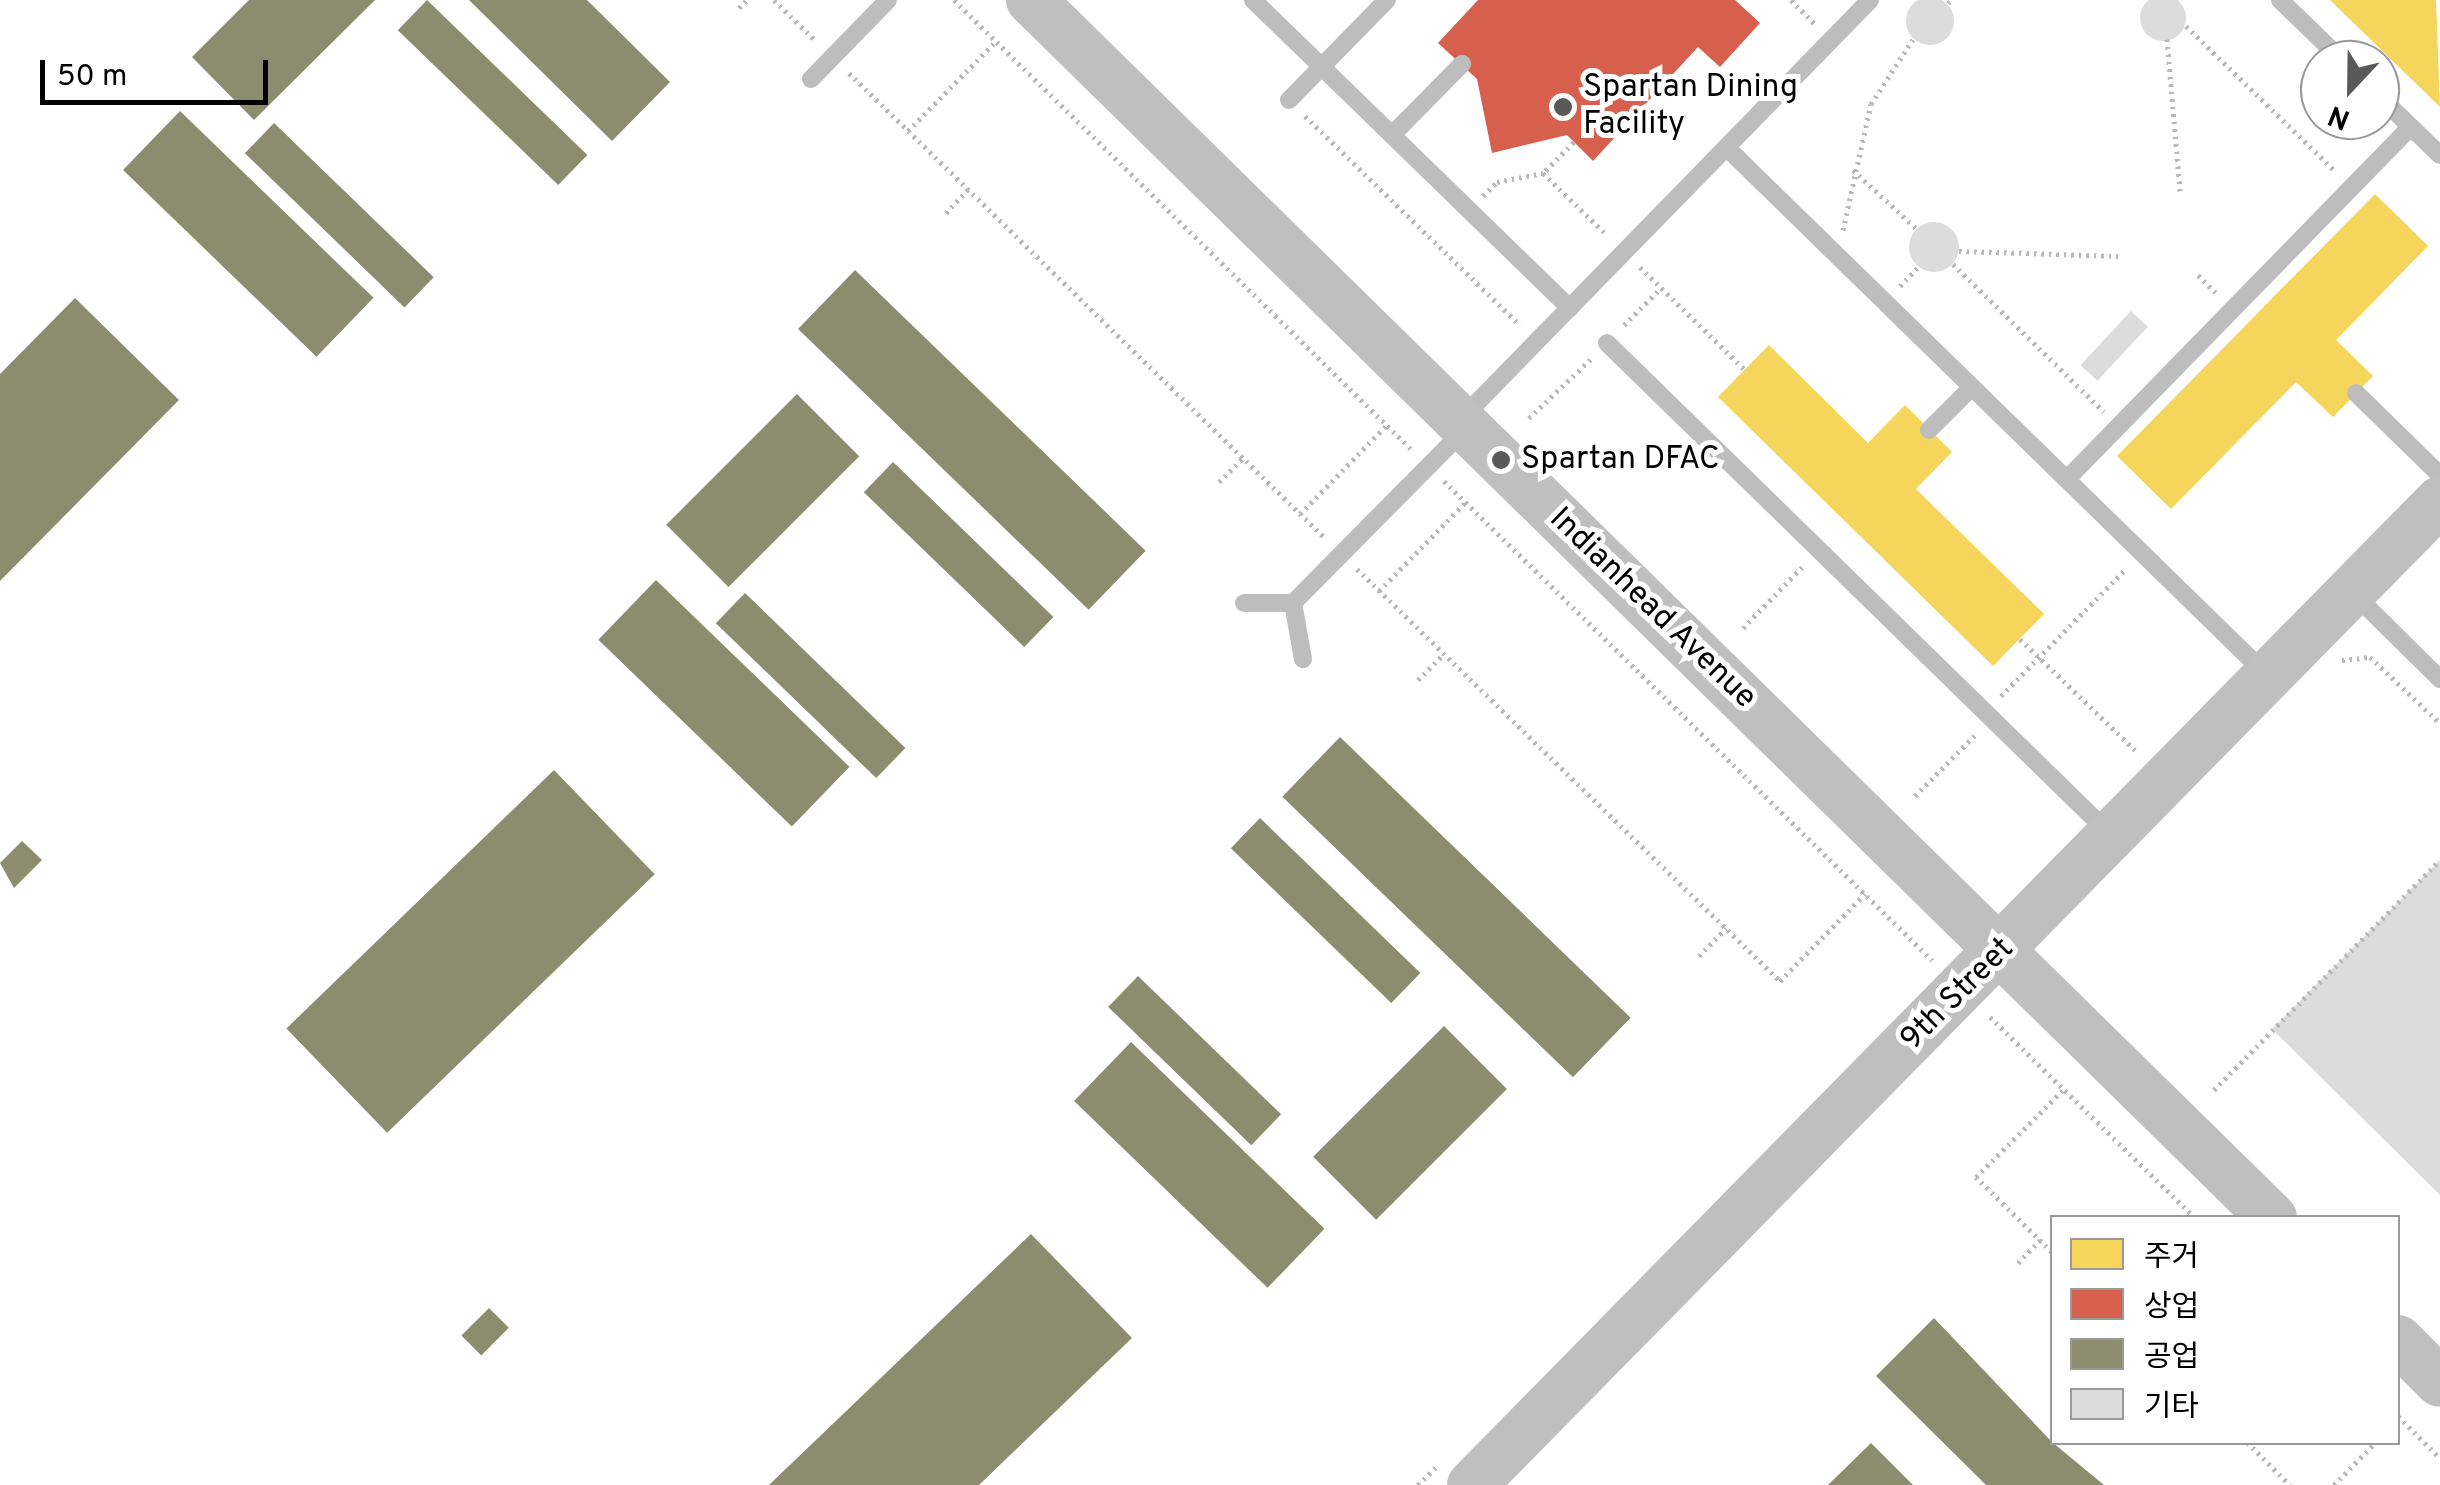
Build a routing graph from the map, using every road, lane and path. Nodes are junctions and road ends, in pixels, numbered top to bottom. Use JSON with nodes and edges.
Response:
{"nodes":[{"id":1,"x":747,"y":0,"type":"edge"},
{"id":2,"x":774,"y":0,"type":"edge"},
{"id":3,"x":888,"y":0,"type":"edge"},
{"id":4,"x":954,"y":0,"type":"edge"},
{"id":5,"x":1031,"y":0,"type":"edge"},
{"id":6,"x":1253,"y":0,"type":"edge"},
{"id":7,"x":1387,"y":0,"type":"edge"},
{"id":8,"x":1792,"y":0,"type":"edge"},
{"id":9,"x":1870,"y":0,"type":"edge"},
{"id":10,"x":2280,"y":0,"type":"edge"},
{"id":11,"x":739,"y":8,"type":"dead end"},
{"id":12,"x":2186,"y":26,"type":"dead end"},
{"id":13,"x":1914,"y":39,"type":"dead end"},
{"id":14,"x":2167,"y":39,"type":"dead end"},
{"id":15,"x":1832,"y":40,"type":"junction"},
{"id":16,"x":2321,"y":40,"type":"edge"},
{"id":17,"x":996,"y":42,"type":"junction"},
{"id":18,"x":832,"y":57,"type":"junction"},
{"id":19,"x":1462,"y":64,"type":"dead end"},
{"id":20,"x":1322,"y":67,"type":"junction"},
{"id":21,"x":810,"y":79,"type":"dead end"},
{"id":22,"x":1289,"y":100,"type":"joint"},
{"id":23,"x":2400,"y":116,"type":"edge"},
{"id":24,"x":2411,"y":127,"type":"junction"},
{"id":25,"x":908,"y":130,"type":"junction"},
{"id":26,"x":1392,"y":136,"type":"junction"},
{"id":27,"x":1726,"y":148,"type":"junction"},
{"id":28,"x":2440,"y":156,"type":"edge"},
{"id":29,"x":1852,"y":169,"type":"junction"},
{"id":30,"x":1544,"y":173,"type":"dead end"},
{"id":31,"x":2352,"y":188,"type":"junction"},
{"id":32,"x":968,"y":190,"type":"junction"},
{"id":33,"x":2180,"y":192,"type":"dead end"},
{"id":34,"x":1469,"y":210,"type":"junction"},
{"id":35,"x":946,"y":213,"type":"dead end"},
{"id":36,"x":1917,"y":230,"type":"dead end"},
{"id":37,"x":1959,"y":252,"type":"dead end"},
{"id":38,"x":1838,"y":256,"type":"junction"},
{"id":39,"x":2118,"y":256,"type":"dead end"},
{"id":40,"x":1952,"y":264,"type":"dead end"},
{"id":41,"x":1570,"y":308,"type":"junction"},
{"id":42,"x":1537,"y":341,"type":"junction"},
{"id":43,"x":1606,"y":344,"type":"dead end"},
{"id":44,"x":1972,"y":386,"type":"junction"},
{"id":45,"x":2356,"y":393,"type":"dead end"},
{"id":46,"x":1463,"y":424,"type":"junction"},
{"id":47,"x":1387,"y":426,"type":"junction"},
{"id":48,"x":2119,"y":426,"type":"junction"},
{"id":49,"x":1929,"y":430,"type":"dead end"},
{"id":50,"x":1243,"y":458,"type":"junction"},
{"id":51,"x":1428,"y":466,"type":"junction"},
{"id":52,"x":2440,"y":475,"type":"edge"},
{"id":53,"x":2067,"y":479,"type":"junction"},
{"id":54,"x":1218,"y":482,"type":"dead end"},
{"id":55,"x":1466,"y":502,"type":"junction"},
{"id":56,"x":2440,"y":502,"type":"edge"},
{"id":57,"x":1300,"y":514,"type":"junction"},
{"id":58,"x":1819,"y":550,"type":"junction"},
{"id":59,"x":2142,"y":552,"type":"junction"},
{"id":60,"x":1342,"y":554,"type":"junction"},
{"id":61,"x":1379,"y":591,"type":"junction"},
{"id":62,"x":2352,"y":592,"type":"junction"},
{"id":63,"x":1244,"y":603,"type":"dead end"},
{"id":64,"x":1294,"y":603,"type":"junction"},
{"id":65,"x":1742,"y":628,"type":"dead end"},
{"id":66,"x":2020,"y":639,"type":"dead end"},
{"id":67,"x":1444,"y":654,"type":"junction"},
{"id":68,"x":2039,"y":657,"type":"junction"},
{"id":69,"x":1304,"y":659,"type":"dead end"},
{"id":70,"x":2339,"y":660,"type":"dead end"},
{"id":71,"x":2269,"y":677,"type":"junction"},
{"id":72,"x":2440,"y":679,"type":"edge"},
{"id":73,"x":1418,"y":680,"type":"dead end"},
{"id":74,"x":1988,"y":715,"type":"junction"},
{"id":75,"x":2440,"y":723,"type":"edge"},
{"id":76,"x":2136,"y":752,"type":"dead end"},
{"id":77,"x":1915,"y":796,"type":"dead end"},
{"id":78,"x":2112,"y":837,"type":"junction"},
{"id":79,"x":2440,"y":860,"type":"edge"},
{"id":80,"x":1865,"y":894,"type":"junction"},
{"id":81,"x":1726,"y":928,"type":"junction"},
{"id":82,"x":2001,"y":951,"type":"junction"},
{"id":83,"x":1699,"y":956,"type":"dead end"},
{"id":84,"x":1962,"y":990,"type":"junction"},
{"id":85,"x":2064,"y":1089,"type":"junction"},
{"id":86,"x":2214,"y":1090,"type":"dead end"},
{"id":87,"x":2192,"y":1215,"type":"edge"},
{"id":88,"x":2269,"y":1215,"type":"edge"},
{"id":89,"x":2040,"y":1240,"type":"junction"},
{"id":90,"x":2050,"y":1250,"type":"edge"},
{"id":91,"x":2018,"y":1262,"type":"dead end"},
{"id":92,"x":2400,"y":1342,"type":"edge"},
{"id":93,"x":2440,"y":1382,"type":"edge"},
{"id":94,"x":2400,"y":1420,"type":"edge"},
{"id":95,"x":2249,"y":1445,"type":"edge"},
{"id":96,"x":2373,"y":1445,"type":"edge"},
{"id":97,"x":2440,"y":1458,"type":"edge"},
{"id":98,"x":1472,"y":1485,"type":"edge"},
{"id":99,"x":2290,"y":1485,"type":"edge"},
{"id":100,"x":2334,"y":1485,"type":"edge"}],
"edges":[{"from":1,"to":11,"type":"path"},
{"from":2,"to":18,"type":"path"},
{"from":3,"to":18,"type":"lane"},
{"from":4,"to":17,"type":"path"},
{"from":5,"to":46,"type":"main road","name":"Indianhead Avenue"},
{"from":6,"to":20,"type":"lane"},
{"from":7,"to":20,"type":"lane"},
{"from":8,"to":15,"type":"path"},
{"from":9,"to":15,"type":"lane"},
{"from":10,"to":16,"type":"lane"},
{"from":12,"to":31,"type":"path"},
{"from":13,"to":29,"type":"path"},
{"from":14,"to":33,"type":"path"},
{"from":15,"to":27,"type":"lane"},
{"from":17,"to":25,"type":"path"},
{"from":17,"to":47,"type":"path"},
{"from":18,"to":21,"type":"lane"},
{"from":18,"to":25,"type":"path"},
{"from":19,"to":26,"type":"lane"},
{"from":20,"to":22,"type":"lane"},
{"from":20,"to":26,"type":"lane"},
{"from":22,"to":42,"type":"path"},
{"from":23,"to":24,"type":"lane"},
{"from":24,"to":28,"type":"lane"},
{"from":24,"to":31,"type":"lane"},
{"from":25,"to":32,"type":"path"},
{"from":26,"to":34,"type":"lane"},
{"from":27,"to":38,"type":"lane"},
{"from":27,"to":41,"type":"lane"},
{"from":29,"to":36,"type":"path"},
{"from":29,"to":38,"type":"path"},
{"from":30,"to":34,"type":"path"},
{"from":31,"to":48,"type":"lane"},
{"from":32,"to":35,"type":"path"},
{"from":32,"to":50,"type":"path"},
{"from":34,"to":41,"type":"lane"},
{"from":37,"to":39,"type":"path"},
{"from":38,"to":44,"type":"lane"},
{"from":40,"to":48,"type":"path"},
{"from":41,"to":42,"type":"lane"},
{"from":42,"to":46,"type":"lane"},
{"from":43,"to":58,"type":"lane"},
{"from":44,"to":49,"type":"lane"},
{"from":44,"to":53,"type":"lane"},
{"from":45,"to":52,"type":"lane"},
{"from":46,"to":51,"type":"lane"},
{"from":46,"to":82,"type":"main road","name":"Indianhead Avenue"},
{"from":47,"to":51,"type":"path"},
{"from":47,"to":57,"type":"path"},
{"from":48,"to":53,"type":"lane"},
{"from":50,"to":54,"type":"path"},
{"from":50,"to":57,"type":"path"},
{"from":51,"to":55,"type":"path"},
{"from":51,"to":60,"type":"lane"},
{"from":53,"to":59,"type":"lane"},
{"from":55,"to":61,"type":"path"},
{"from":55,"to":80,"type":"path"},
{"from":56,"to":62,"type":"main road","name":"9th Street"},
{"from":57,"to":60,"type":"path"},
{"from":58,"to":65,"type":"path"},
{"from":58,"to":74,"type":"lane"},
{"from":59,"to":68,"type":"path"},
{"from":59,"to":71,"type":"lane"},
{"from":60,"to":61,"type":"path"},
{"from":60,"to":64,"type":"lane"},
{"from":61,"to":67,"type":"path"},
{"from":62,"to":71,"type":"main road","name":"9th Street"},
{"from":62,"to":72,"type":"lane"},
{"from":63,"to":64,"type":"lane"},
{"from":64,"to":69,"type":"lane"},
{"from":66,"to":68,"type":"path"},
{"from":67,"to":73,"type":"path"},
{"from":67,"to":81,"type":"path"},
{"from":68,"to":74,"type":"path"},
{"from":68,"to":76,"type":"path"},
{"from":70,"to":75,"type":"path"},
{"from":71,"to":78,"type":"main road","name":"9th Street"},
{"from":74,"to":77,"type":"path"},
{"from":74,"to":78,"type":"lane"},
{"from":78,"to":82,"type":"main road","name":"9th Street"},
{"from":79,"to":86,"type":"path"},
{"from":80,"to":81,"type":"path"},
{"from":80,"to":84,"type":"path"},
{"from":81,"to":83,"type":"path"},
{"from":82,"to":84,"type":"main road","name":"9th Street"},
{"from":82,"to":88,"type":"main road","name":"Indianhead Avenue"},
{"from":84,"to":85,"type":"path"},
{"from":84,"to":98,"type":"main road","name":"9th Street"},
{"from":85,"to":87,"type":"path"},
{"from":85,"to":89,"type":"path"},
{"from":89,"to":90,"type":"path"},
{"from":89,"to":91,"type":"path"},
{"from":92,"to":93,"type":"main road"},
{"from":94,"to":97,"type":"path"},
{"from":95,"to":99,"type":"path"},
{"from":96,"to":100,"type":"path"}]}
